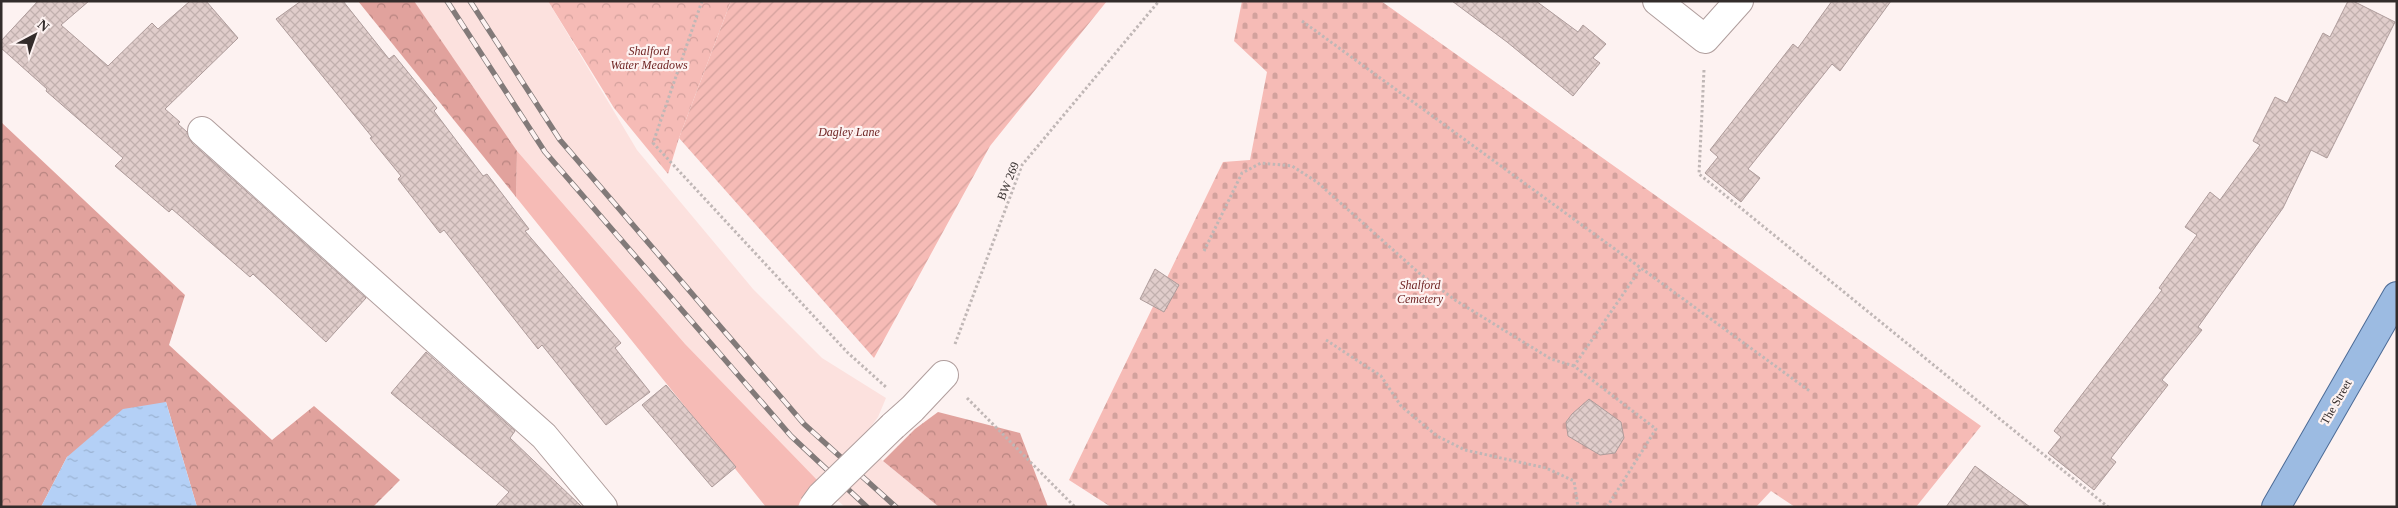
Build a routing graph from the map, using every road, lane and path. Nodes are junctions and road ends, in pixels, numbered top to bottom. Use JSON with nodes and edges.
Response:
{"nodes":[{"id":1,"x":702,"y":1,"type":"edge"},
{"id":2,"x":1159,"y":1,"type":"edge"},
{"id":3,"x":1657,"y":1,"type":"edge"},
{"id":4,"x":1739,"y":1,"type":"edge"},
{"id":5,"x":1302,"y":21,"type":"dead end"},
{"id":6,"x":1705,"y":39,"type":"junction"},
{"id":7,"x":202,"y":131,"type":"dead end"},
{"id":8,"x":1204,"y":251,"type":"dead end"},
{"id":9,"x":1641,"y":268,"type":"junction"},
{"id":10,"x":2397,"y":296,"type":"edge"},
{"id":11,"x":1326,"y":340,"type":"dead end"},
{"id":12,"x":1574,"y":366,"type":"junction"},
{"id":13,"x":944,"y":374,"type":"junction"},
{"id":14,"x":1811,"y":392,"type":"dead end"},
{"id":15,"x":902,"y":418,"type":"junction"},
{"id":16,"x":603,"y":507,"type":"edge"},
{"id":17,"x":813,"y":507,"type":"edge"},
{"id":18,"x":1075,"y":507,"type":"edge"},
{"id":19,"x":1578,"y":507,"type":"edge"},
{"id":20,"x":1607,"y":507,"type":"edge"},
{"id":21,"x":2108,"y":507,"type":"edge"},
{"id":22,"x":2276,"y":507,"type":"edge"}],
"edges":[{"from":1,"to":15,"type":"path"},
{"from":2,"to":13,"type":"path","name":"BW 269"},
{"from":3,"to":6,"type":"street"},
{"from":4,"to":6,"type":"street"},
{"from":5,"to":9,"type":"path"},
{"from":6,"to":21,"type":"path"},
{"from":7,"to":16,"type":"street"},
{"from":8,"to":12,"type":"path"},
{"from":9,"to":12,"type":"path"},
{"from":9,"to":14,"type":"path"},
{"from":10,"to":22,"type":"main road","name":"The Street"},
{"from":11,"to":19,"type":"path"},
{"from":12,"to":20,"type":"path"},
{"from":13,"to":15,"type":"street"},
{"from":13,"to":18,"type":"path"},
{"from":15,"to":17,"type":"street","bridge":true}]}
